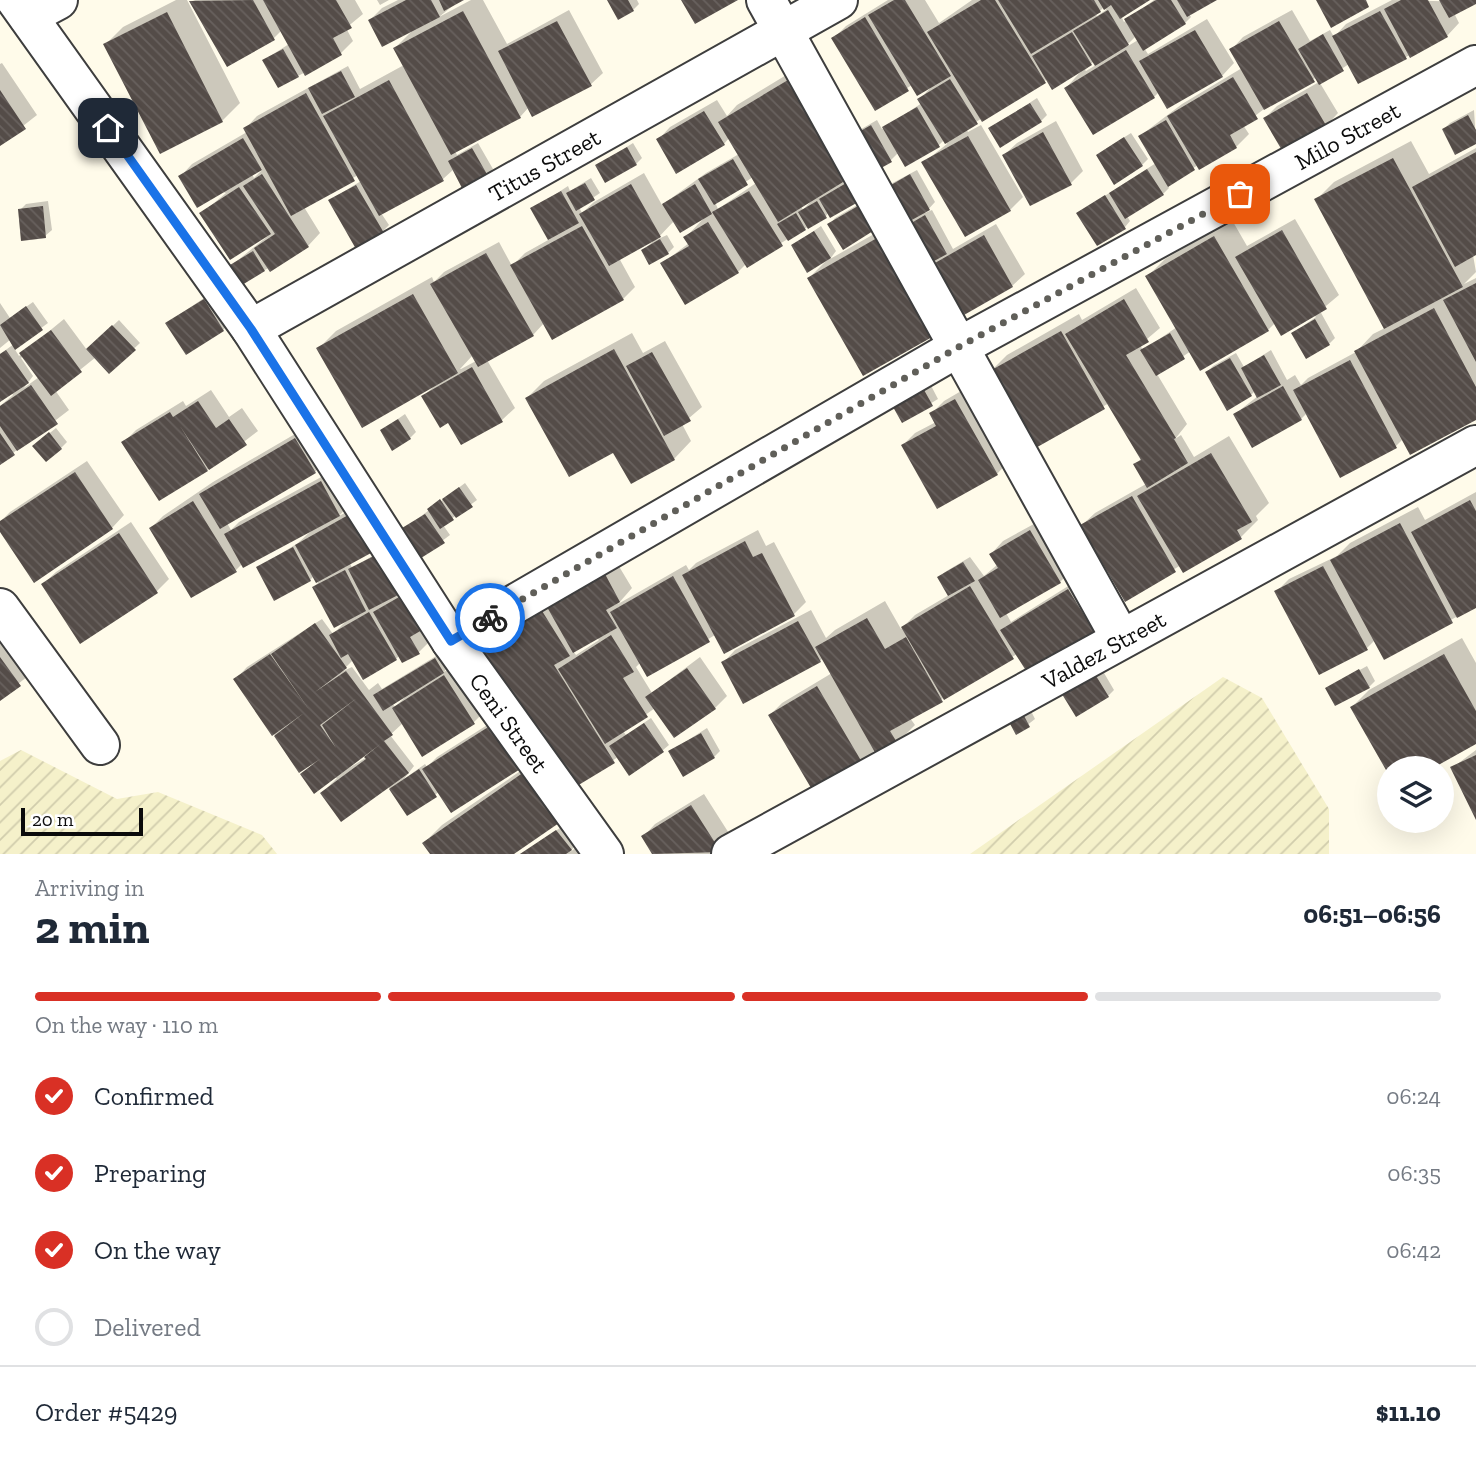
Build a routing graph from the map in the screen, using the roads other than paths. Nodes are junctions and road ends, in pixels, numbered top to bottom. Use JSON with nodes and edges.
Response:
{"nodes":[{"id":1,"x":838,"y":0,"type":"edge"},
{"id":2,"x":34,"y":5,"type":"edge"},
{"id":3,"x":775,"y":15,"type":"edge"},
{"id":4,"x":1476,"y":65,"type":"edge"},
{"id":5,"x":251,"y":329,"type":"junction"},
{"id":6,"x":957,"y":348,"type":"junction"},
{"id":7,"x":1476,"y":445,"type":"edge"},
{"id":8,"x":0,"y":608,"type":"edge"},
{"id":9,"x":1121,"y":639,"type":"junction"},
{"id":10,"x":451,"y":641,"type":"junction"},
{"id":11,"x":100,"y":745,"type":"dead end"},
{"id":12,"x":604,"y":854,"type":"edge"},
{"id":13,"x":731,"y":854,"type":"edge"}],
"edges":[{"from":1,"to":3,"type":"street","name":"Titus Street"},
{"from":2,"to":5,"type":"street","name":"Ceni Street"},
{"from":3,"to":5,"type":"street","name":"Titus Street"},
{"from":3,"to":6,"type":"street"},
{"from":4,"to":6,"type":"street","name":"Milo Street"},
{"from":5,"to":10,"type":"street","name":"Ceni Street"},
{"from":6,"to":9,"type":"street"},
{"from":6,"to":10,"type":"street","name":"Milo Street"},
{"from":7,"to":9,"type":"street","name":"Valdez Street"},
{"from":8,"to":11,"type":"street"},
{"from":9,"to":13,"type":"street","name":"Valdez Street"},
{"from":10,"to":12,"type":"street","name":"Ceni Street"}]}
